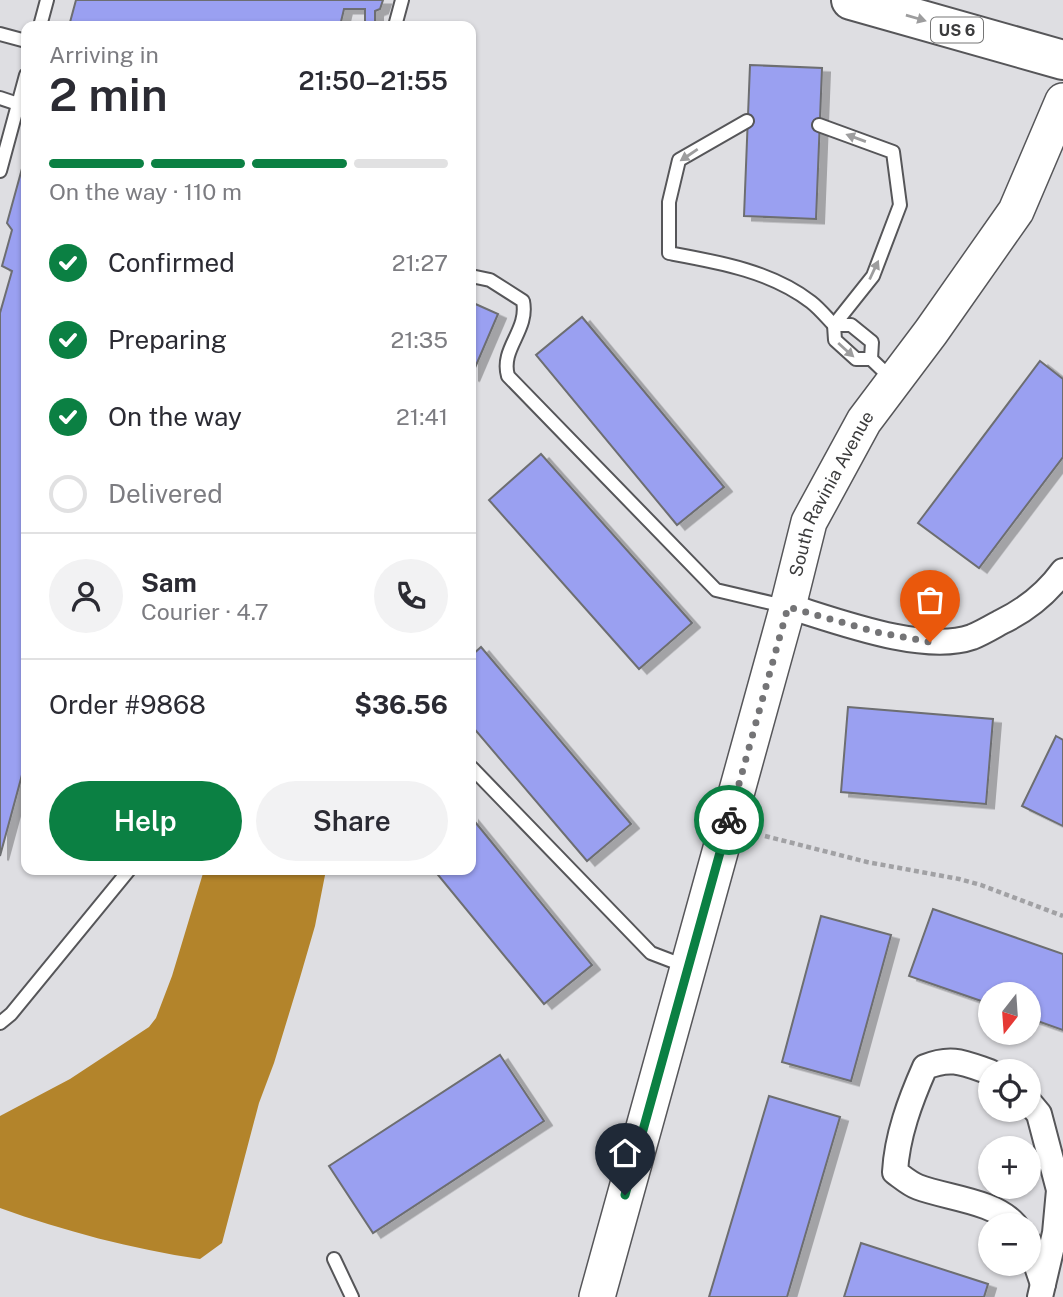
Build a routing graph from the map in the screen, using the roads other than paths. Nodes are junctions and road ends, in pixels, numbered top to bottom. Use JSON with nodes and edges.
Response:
{"nodes":[{"id":1,"x":47,"y":0,"type":"edge"},
{"id":2,"x":402,"y":0,"type":"edge"},
{"id":3,"x":850,"y":0,"type":"edge"},
{"id":4,"x":41,"y":21,"type":"edge"},
{"id":5,"x":396,"y":21,"type":"edge"},
{"id":6,"x":0,"y":34,"type":"edge"},
{"id":7,"x":21,"y":40,"type":"edge"},
{"id":8,"x":1063,"y":60,"type":"edge"},
{"id":9,"x":21,"y":96,"type":"edge"},
{"id":10,"x":0,"y":98,"type":"edge"},
{"id":11,"x":1063,"y":101,"type":"edge"},
{"id":12,"x":19,"y":104,"type":"junction"},
{"id":13,"x":747,"y":121,"type":"dead end"},
{"id":14,"x":819,"y":125,"type":"dead end"},
{"id":15,"x":1,"y":165,"type":"edge"},
{"id":16,"x":476,"y":277,"type":"edge"},
{"id":17,"x":834,"y":325,"type":"junction"},
{"id":18,"x":883,"y":370,"type":"junction"},
{"id":19,"x":1059,"y":585,"type":"edge"},
{"id":20,"x":788,"y":607,"type":"junction"},
{"id":21,"x":476,"y":771,"type":"edge"},
{"id":22,"x":126,"y":875,"type":"edge"},
{"id":23,"x":689,"y":967,"type":"junction"},
{"id":24,"x":0,"y":1023,"type":"edge"},
{"id":25,"x":978,"y":1068,"type":"edge"},
{"id":26,"x":1041,"y":1122,"type":"edge"},
{"id":27,"x":999,"y":1213,"type":"edge"},
{"id":28,"x":334,"y":1259,"type":"dead end"},
{"id":29,"x":1042,"y":1291,"type":"edge"},
{"id":30,"x":352,"y":1297,"type":"edge"},
{"id":31,"x":597,"y":1297,"type":"edge"}],
"edges":[{"from":1,"to":4,"type":"lane"},
{"from":2,"to":5,"type":"lane"},
{"from":3,"to":8,"type":"main road","number":"US 6","one_way":true},
{"from":6,"to":7,"type":"lane"},
{"from":9,"to":12,"type":"lane"},
{"from":10,"to":12,"type":"lane"},
{"from":11,"to":18,"type":"street","name":"South Ravinia Avenue"},
{"from":12,"to":15,"type":"lane"},
{"from":13,"to":17,"type":"lane","one_way":true},
{"from":17,"to":14,"type":"lane","one_way":true},
{"from":16,"to":20,"type":"lane"},
{"from":17,"to":18,"type":"lane","one_way":true},
{"from":17,"to":18,"type":"lane"},
{"from":18,"to":20,"type":"street","name":"South Ravinia Avenue"},
{"from":19,"to":20,"type":"street"},
{"from":20,"to":23,"type":"street","name":"South Ravinia Avenue"},
{"from":21,"to":23,"type":"lane"},
{"from":22,"to":24,"type":"lane"},
{"from":23,"to":31,"type":"street","name":"South Ravinia Avenue"},
{"from":25,"to":27,"type":"street"},
{"from":26,"to":29,"type":"street"},
{"from":28,"to":30,"type":"lane"}]}
